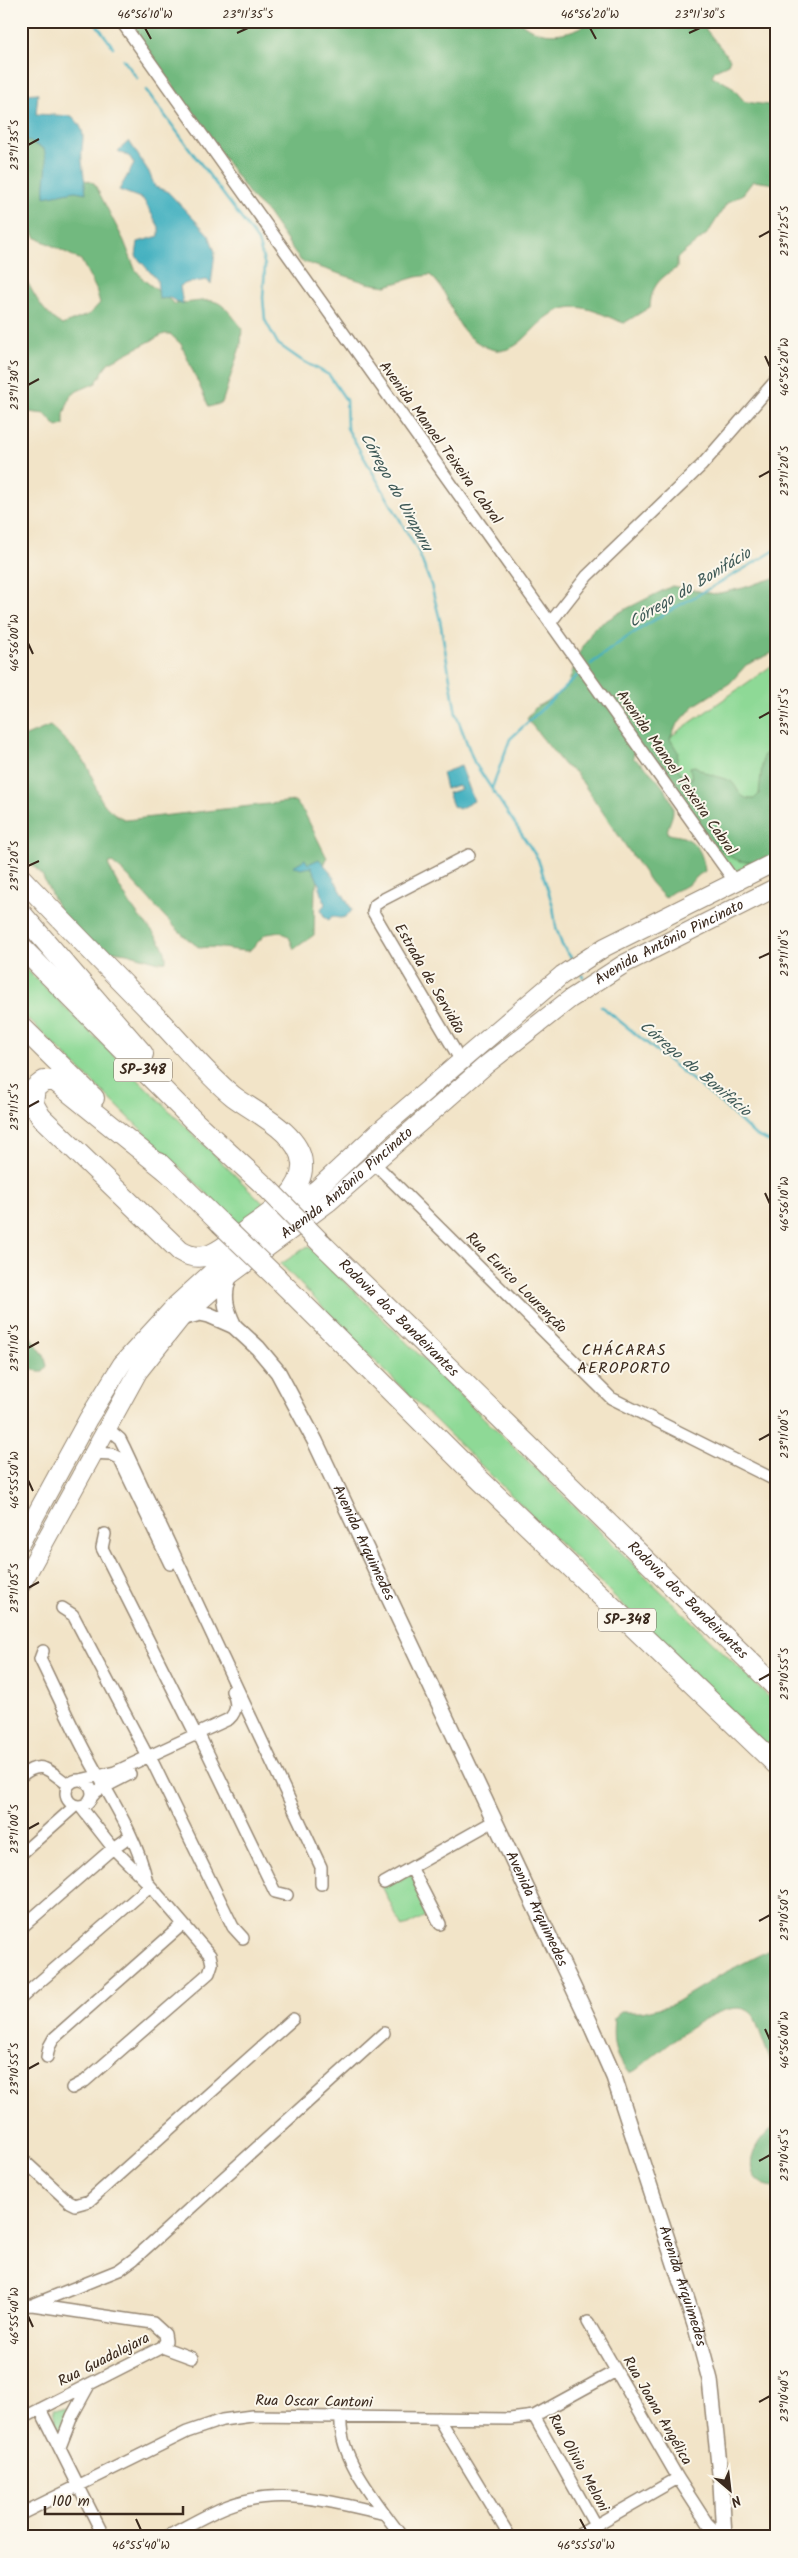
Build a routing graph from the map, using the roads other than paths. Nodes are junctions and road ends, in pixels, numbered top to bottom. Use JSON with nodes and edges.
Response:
{"nodes":[{"id":1,"x":121,"y":21,"type":"edge"},
{"id":2,"x":777,"y":379,"type":"edge"},
{"id":3,"x":550,"y":622,"type":"junction"},
{"id":4,"x":469,"y":855,"type":"dead end"},
{"id":5,"x":777,"y":860,"type":"edge"},
{"id":6,"x":21,"y":878,"type":"edge"},
{"id":7,"x":735,"y":882,"type":"junction"},
{"id":8,"x":770,"y":891,"type":"edge"},
{"id":9,"x":21,"y":913,"type":"edge"},
{"id":10,"x":21,"y":948,"type":"edge"},
{"id":11,"x":548,"y":988,"type":"junction"},
{"id":12,"x":21,"y":1026,"type":"edge"},
{"id":13,"x":21,"y":1034,"type":"edge"},
{"id":14,"x":509,"y":1047,"type":"junction"},
{"id":15,"x":44,"y":1048,"type":"junction"},
{"id":16,"x":460,"y":1061,"type":"junction"},
{"id":17,"x":486,"y":1065,"type":"junction"},
{"id":18,"x":194,"y":1121,"type":"junction"},
{"id":19,"x":375,"y":1164,"type":"junction"},
{"id":20,"x":168,"y":1172,"type":"junction"},
{"id":21,"x":230,"y":1275,"type":"junction"},
{"id":22,"x":181,"y":1318,"type":"junction"},
{"id":23,"x":234,"y":1326,"type":"junction"},
{"id":24,"x":106,"y":1427,"type":"junction"},
{"id":25,"x":76,"y":1440,"type":"junction"},
{"id":26,"x":92,"y":1453,"type":"junction"},
{"id":27,"x":777,"y":1481,"type":"edge"},
{"id":28,"x":105,"y":1534,"type":"dead end"},
{"id":29,"x":21,"y":1542,"type":"edge"},
{"id":30,"x":21,"y":1584,"type":"edge"},
{"id":31,"x":62,"y":1608,"type":"dead end"},
{"id":32,"x":43,"y":1651,"type":"dead end"},
{"id":33,"x":777,"y":1688,"type":"edge"},
{"id":34,"x":249,"y":1715,"type":"junction"},
{"id":35,"x":198,"y":1737,"type":"junction"},
{"id":36,"x":150,"y":1760,"type":"junction"},
{"id":37,"x":777,"y":1764,"type":"edge"},
{"id":38,"x":98,"y":1775,"type":"junction"},
{"id":39,"x":21,"y":1776,"type":"edge"},
{"id":40,"x":80,"y":1780,"type":"junction"},
{"id":41,"x":69,"y":1785,"type":"junction"},
{"id":42,"x":105,"y":1786,"type":"junction"},
{"id":43,"x":90,"y":1799,"type":"junction"},
{"id":44,"x":78,"y":1806,"type":"junction"},
{"id":45,"x":494,"y":1821,"type":"junction"},
{"id":46,"x":130,"y":1836,"type":"junction"},
{"id":47,"x":112,"y":1848,"type":"junction"},
{"id":48,"x":21,"y":1854,"type":"edge"},
{"id":49,"x":412,"y":1869,"type":"junction"},
{"id":50,"x":384,"y":1883,"type":"dead end"},
{"id":51,"x":148,"y":1884,"type":"junction"},
{"id":52,"x":321,"y":1884,"type":"dead end"},
{"id":53,"x":286,"y":1895,"type":"dead end"},
{"id":54,"x":183,"y":1924,"type":"junction"},
{"id":55,"x":440,"y":1924,"type":"dead end"},
{"id":56,"x":21,"y":1928,"type":"edge"},
{"id":57,"x":243,"y":1938,"type":"dead end"},
{"id":58,"x":21,"y":1998,"type":"edge"},
{"id":59,"x":293,"y":2019,"type":"dead end"},
{"id":60,"x":384,"y":2033,"type":"dead end"},
{"id":61,"x":47,"y":2057,"type":"dead end"},
{"id":62,"x":72,"y":2088,"type":"dead end"},
{"id":63,"x":21,"y":2158,"type":"edge"},
{"id":64,"x":27,"y":2305,"type":"edge"},
{"id":65,"x":588,"y":2322,"type":"dead end"},
{"id":66,"x":162,"y":2347,"type":"junction"},
{"id":67,"x":192,"y":2358,"type":"dead end"},
{"id":68,"x":616,"y":2371,"type":"junction"},
{"id":69,"x":89,"y":2385,"type":"junction"},
{"id":70,"x":40,"y":2409,"type":"junction"},
{"id":71,"x":534,"y":2416,"type":"junction"},
{"id":72,"x":341,"y":2418,"type":"junction"},
{"id":73,"x":438,"y":2418,"type":"junction"},
{"id":74,"x":21,"y":2419,"type":"edge"},
{"id":75,"x":60,"y":2447,"type":"junction"},
{"id":76,"x":678,"y":2478,"type":"junction"},
{"id":77,"x":78,"y":2486,"type":"junction"},
{"id":78,"x":21,"y":2514,"type":"edge"},
{"id":79,"x":385,"y":2514,"type":"junction"},
{"id":80,"x":595,"y":2526,"type":"junction"},
{"id":81,"x":104,"y":2537,"type":"edge"},
{"id":82,"x":166,"y":2537,"type":"edge"},
{"id":83,"x":402,"y":2537,"type":"edge"},
{"id":84,"x":510,"y":2537,"type":"edge"},
{"id":85,"x":575,"y":2537,"type":"edge"},
{"id":86,"x":723,"y":2537,"type":"edge"}],
"edges":[{"from":1,"to":3,"type":"street","name":"Avenida Manoel Teixeira Cabral"},
{"from":2,"to":3,"type":"street"},
{"from":3,"to":7,"type":"street","name":"Avenida Manoel Teixeira Cabral"},
{"from":4,"to":16,"type":"street","name":"Estrada de Servidão"},
{"from":5,"to":7,"type":"main road","name":"Avenida Antônio Pincinato"},
{"from":6,"to":20,"type":"highway"},
{"from":7,"to":8,"type":"main road"},
{"from":7,"to":11,"type":"main road","name":"Avenida Antônio Pincinato"},
{"from":8,"to":14,"type":"main road","name":"Avenida Antônio Pincinato"},
{"from":9,"to":18,"type":"highway"},
{"from":10,"to":18,"type":"highway","name":"Rodovia dos Bandeirantes","number":"SP-348"},
{"from":11,"to":14,"type":"main road"},
{"from":11,"to":16,"type":"main road","name":"Avenida Antônio Pincinato"},
{"from":12,"to":15,"type":"highway","number":"SP-348"},
{"from":13,"to":15,"type":"highway"},
{"from":14,"to":17,"type":"main road","name":"Avenida Antônio Pincinato"},
{"from":15,"to":20,"type":"highway","number":"SP-348"},
{"from":16,"to":17,"type":"main road"},
{"from":16,"to":25,"type":"main road","name":"Avenida Antônio Pincinato"},
{"from":17,"to":19,"type":"main road","name":"Avenida Antônio Pincinato"},
{"from":18,"to":33,"type":"highway","name":"Rodovia dos Bandeirantes","number":"SP-348","bridge":true},
{"from":19,"to":21,"type":"main road","name":"Avenida Antônio Pincinato"},
{"from":19,"to":27,"type":"street","name":"Rua Eurico Lourenção"},
{"from":20,"to":37,"type":"highway","number":"SP-348","bridge":true},
{"from":21,"to":22,"type":"main road","name":"Avenida Antônio Pincinato"},
{"from":21,"to":23,"type":"main road","name":"Avenida Arquimedes"},
{"from":22,"to":23,"type":"main road","name":"Avenida Arquimedes"},
{"from":22,"to":24,"type":"main road","name":"Avenida Antônio Pincinato"},
{"from":23,"to":45,"type":"main road","name":"Avenida Arquimedes"},
{"from":24,"to":25,"type":"main road"},
{"from":24,"to":26,"type":"main road","name":"Avenida Antônio Pincinato"},
{"from":24,"to":34,"type":"street"},
{"from":25,"to":29,"type":"main road","name":"Avenida Antônio Pincinato"},
{"from":26,"to":30,"type":"main road","name":"Avenida Antônio Pincinato"},
{"from":26,"to":35,"type":"street"},
{"from":28,"to":35,"type":"street"},
{"from":31,"to":36,"type":"street"},
{"from":32,"to":38,"type":"street"},
{"from":34,"to":35,"type":"street"},
{"from":34,"to":52,"type":"street"},
{"from":35,"to":36,"type":"street"},
{"from":35,"to":53,"type":"street"},
{"from":36,"to":38,"type":"street"},
{"from":36,"to":42,"type":"street"},
{"from":36,"to":57,"type":"street"},
{"from":38,"to":40,"type":"street"},
{"from":38,"to":42,"type":"street"},
{"from":39,"to":41,"type":"street"},
{"from":40,"to":41,"type":"street"},
{"from":40,"to":43,"type":"street"},
{"from":41,"to":44,"type":"street"},
{"from":42,"to":43,"type":"street"},
{"from":42,"to":46,"type":"street"},
{"from":43,"to":44,"type":"street"},
{"from":44,"to":47,"type":"street"},
{"from":44,"to":48,"type":"street"},
{"from":45,"to":49,"type":"street"},
{"from":45,"to":86,"type":"main road","name":"Avenida Arquimedes"},
{"from":46,"to":47,"type":"street"},
{"from":46,"to":51,"type":"street"},
{"from":47,"to":51,"type":"street"},
{"from":47,"to":56,"type":"street"},
{"from":49,"to":50,"type":"street"},
{"from":49,"to":55,"type":"street"},
{"from":51,"to":54,"type":"street"},
{"from":51,"to":58,"type":"street"},
{"from":54,"to":61,"type":"street"},
{"from":54,"to":62,"type":"street"},
{"from":59,"to":63,"type":"street"},
{"from":60,"to":64,"type":"street"},
{"from":64,"to":66,"type":"street","name":"Rua Guadalajara"},
{"from":65,"to":68,"type":"street","name":"Rua Joana Angélica"},
{"from":66,"to":67,"type":"street"},
{"from":66,"to":69,"type":"street","name":"Rua Guadalajara"},
{"from":68,"to":71,"type":"street","name":"Rua Oscar Cantoni"},
{"from":68,"to":76,"type":"street","name":"Rua Joana Angélica"},
{"from":69,"to":70,"type":"street","name":"Rua Guadalajara"},
{"from":69,"to":75,"type":"street"},
{"from":70,"to":74,"type":"street","name":"Rua Guadalajara"},
{"from":70,"to":75,"type":"street"},
{"from":71,"to":73,"type":"street","name":"Rua Oscar Cantoni"},
{"from":71,"to":80,"type":"street","name":"Rua Olivio Meloni"},
{"from":72,"to":73,"type":"street","name":"Rua Oscar Cantoni"},
{"from":72,"to":77,"type":"street","name":"Rua Oscar Cantoni"},
{"from":72,"to":79,"type":"street"},
{"from":73,"to":84,"type":"street"},
{"from":75,"to":77,"type":"street"},
{"from":76,"to":80,"type":"street"},
{"from":76,"to":86,"type":"street","name":"Rua Joana Angélica"},
{"from":77,"to":78,"type":"street","name":"Rua Oscar Cantoni"},
{"from":77,"to":81,"type":"street"},
{"from":79,"to":82,"type":"street"},
{"from":79,"to":83,"type":"street"},
{"from":80,"to":85,"type":"street"}]}
